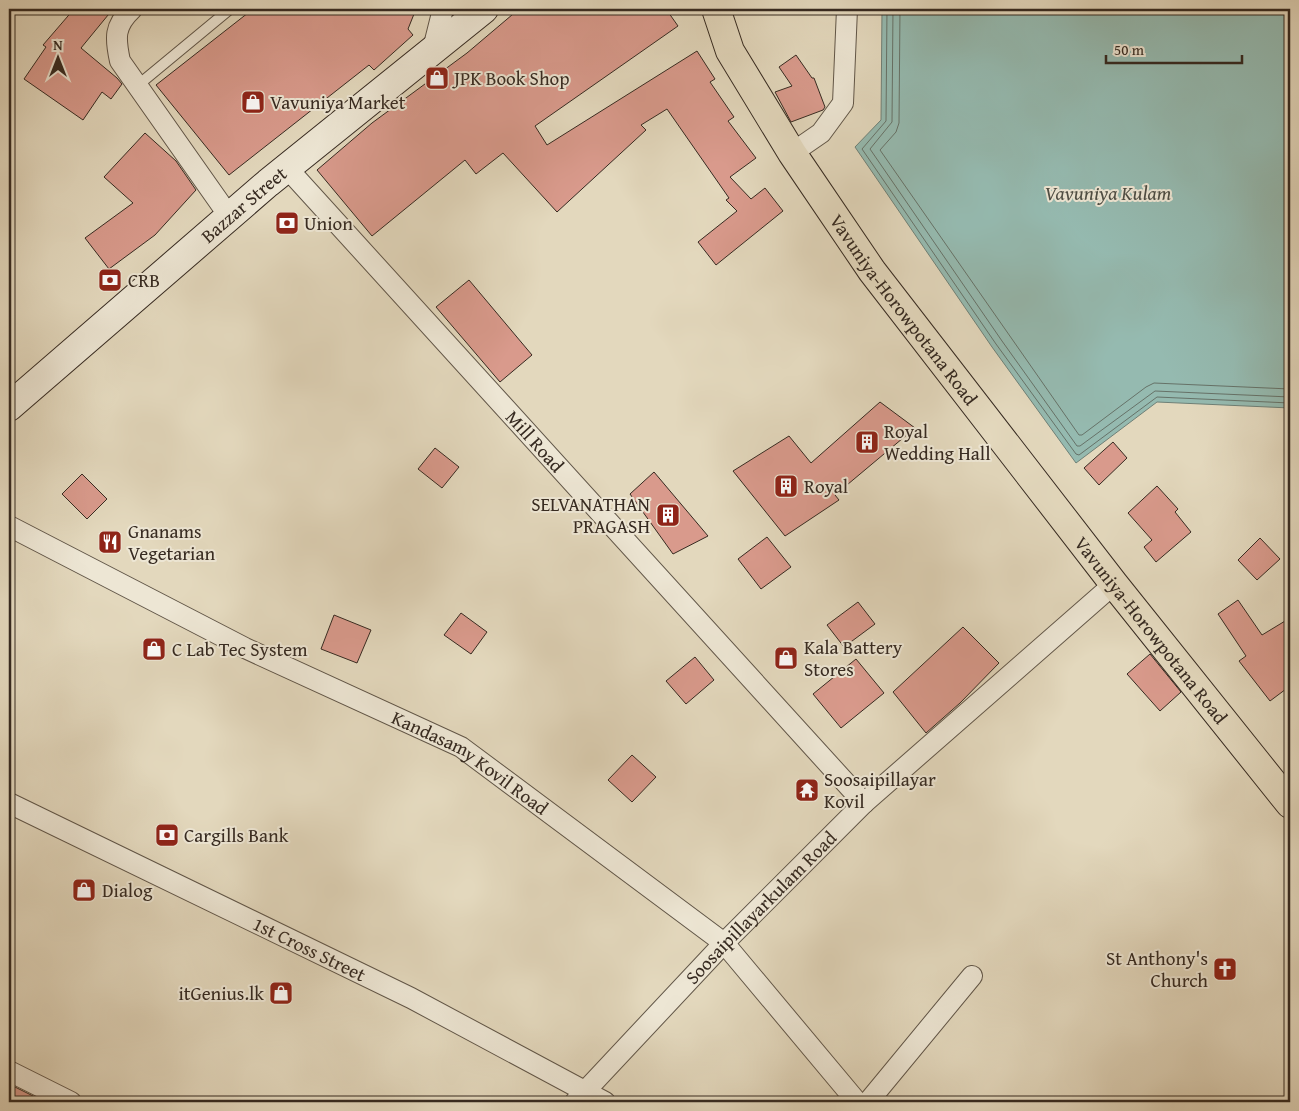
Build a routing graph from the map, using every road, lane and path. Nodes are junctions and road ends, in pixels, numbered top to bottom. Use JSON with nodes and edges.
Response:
{"nodes":[{"id":1,"x":132,"y":9,"type":"edge"},
{"id":2,"x":230,"y":9,"type":"edge"},
{"id":3,"x":443,"y":9,"type":"edge"},
{"id":4,"x":484,"y":9,"type":"edge"},
{"id":5,"x":716,"y":9,"type":"edge"},
{"id":6,"x":847,"y":9,"type":"edge"},
{"id":7,"x":433,"y":49,"type":"junction"},
{"id":8,"x":138,"y":86,"type":"junction"},
{"id":9,"x":792,"y":153,"type":"junction"},
{"id":10,"x":287,"y":168,"type":"junction"},
{"id":11,"x":229,"y":216,"type":"junction"},
{"id":12,"x":9,"y":407,"type":"edge"},
{"id":13,"x":9,"y":526,"type":"edge"},
{"id":14,"x":1114,"y":584,"type":"junction"},
{"id":15,"x":9,"y":803,"type":"edge"},
{"id":16,"x":864,"y":803,"type":"junction"},
{"id":17,"x":1290,"y":804,"type":"edge"},
{"id":18,"x":724,"y":943,"type":"junction"},
{"id":19,"x":972,"y":976,"type":"dead end"},
{"id":20,"x":9,"y":1071,"type":"edge"},
{"id":21,"x":580,"y":1097,"type":"edge"},
{"id":22,"x":71,"y":1102,"type":"edge"},
{"id":23,"x":605,"y":1102,"type":"edge"},
{"id":24,"x":857,"y":1102,"type":"edge"},
{"id":25,"x":868,"y":1102,"type":"edge"}],
"edges":[{"from":1,"to":8,"type":"street"},
{"from":2,"to":8,"type":"lane"},
{"from":3,"to":7,"type":"street"},
{"from":4,"to":7,"type":"main road","name":"Bazzar Street"},
{"from":5,"to":9,"type":"highway","name":"Vavuniya-Horowpotana Road"},
{"from":6,"to":9,"type":"street"},
{"from":7,"to":10,"type":"main road","name":"Bazzar Street"},
{"from":8,"to":11,"type":"street"},
{"from":9,"to":14,"type":"highway","name":"Vavuniya-Horowpotana Road"},
{"from":10,"to":11,"type":"main road","name":"Bazzar Street"},
{"from":10,"to":16,"type":"street","name":"Mill Road"},
{"from":11,"to":12,"type":"main road","name":"Bazzar Street"},
{"from":13,"to":18,"type":"street","name":"Kandasamy Kovil Road"},
{"from":14,"to":16,"type":"street","name":"Soosaipillayarkulam Road"},
{"from":14,"to":17,"type":"highway","name":"Vavuniya-Horowpotana Road"},
{"from":15,"to":21,"type":"street","name":"1st Cross Street"},
{"from":16,"to":18,"type":"street","name":"Soosaipillayarkulam Road"},
{"from":18,"to":21,"type":"street","name":"Soosaipillayarkulam Road"},
{"from":18,"to":24,"type":"street","name":"Kandasamy Kovil Road"},
{"from":19,"to":25,"type":"street"},
{"from":20,"to":22,"type":"street"},
{"from":21,"to":23,"type":"street","name":"1st Cross Street"}]}
